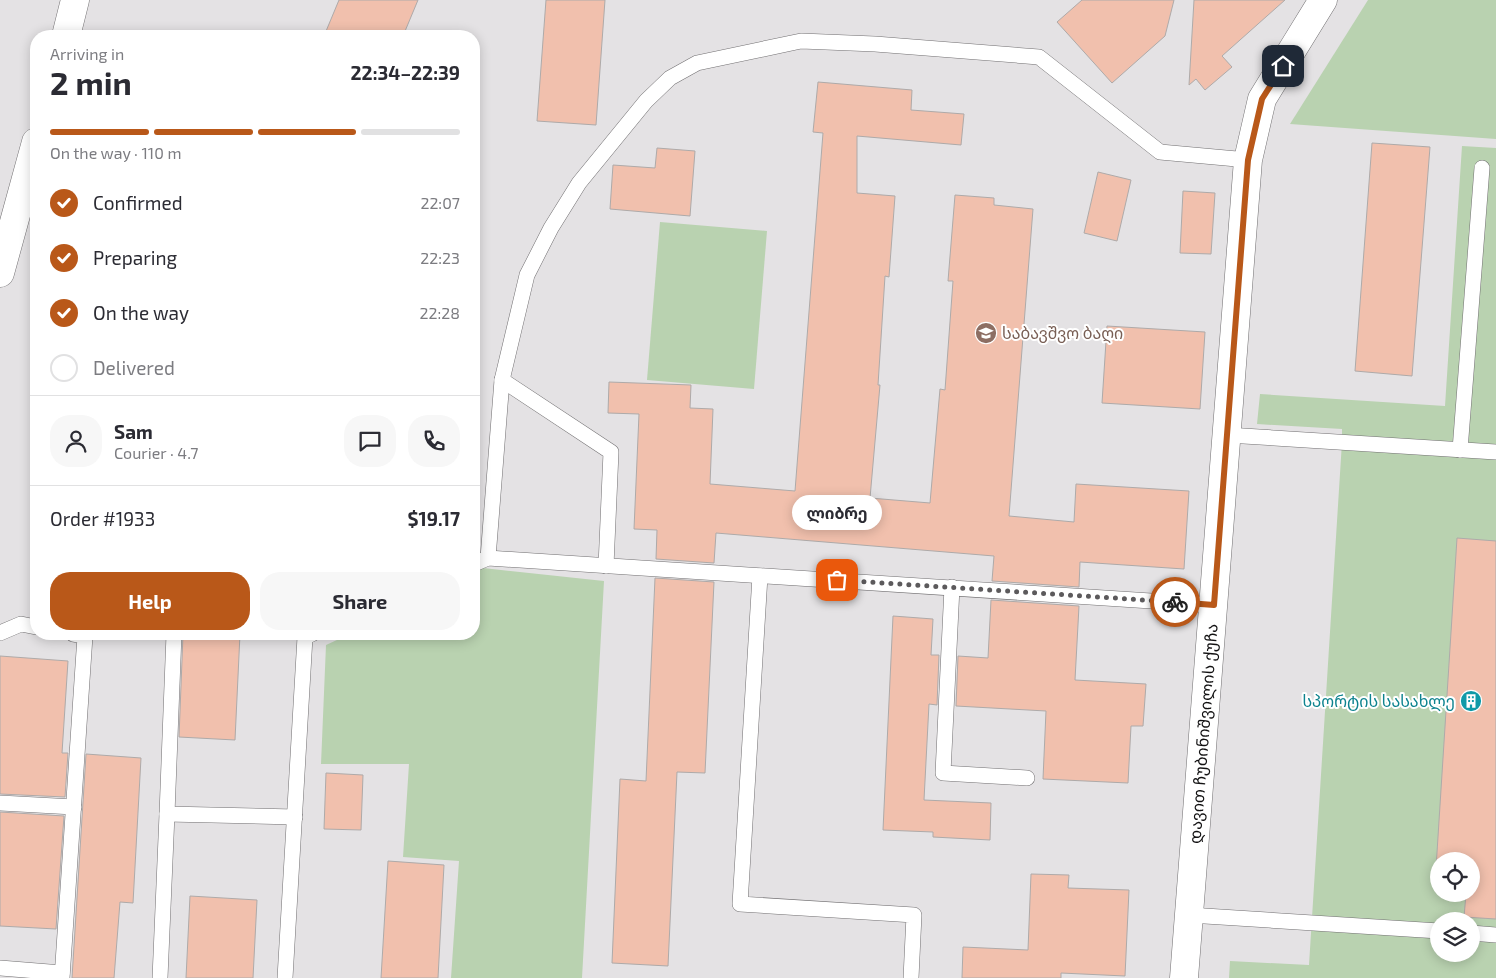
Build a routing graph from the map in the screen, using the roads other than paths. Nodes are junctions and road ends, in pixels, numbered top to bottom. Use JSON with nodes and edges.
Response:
{"nodes":[{"id":1,"x":76,"y":0,"type":"edge"},
{"id":2,"x":1323,"y":0,"type":"edge"},
{"id":3,"x":68,"y":30,"type":"edge"},
{"id":4,"x":1248,"y":160,"type":"junction"},
{"id":5,"x":30,"y":164,"type":"edge"},
{"id":6,"x":1482,"y":168,"type":"dead end"},
{"id":7,"x":0,"y":273,"type":"edge"},
{"id":8,"x":502,"y":380,"type":"junction"},
{"id":9,"x":1226,"y":435,"type":"junction"},
{"id":10,"x":1460,"y":450,"type":"junction"},
{"id":11,"x":1496,"y":452,"type":"edge"},
{"id":12,"x":488,"y":558,"type":"junction"},
{"id":13,"x":480,"y":561,"type":"edge"},
{"id":14,"x":606,"y":566,"type":"junction"},
{"id":15,"x":760,"y":576,"type":"junction"},
{"id":16,"x":952,"y":587,"type":"junction"},
{"id":17,"x":1214,"y":605,"type":"junction"},
{"id":18,"x":30,"y":625,"type":"edge"},
{"id":19,"x":0,"y":633,"type":"edge"},
{"id":20,"x":85,"y":640,"type":"edge"},
{"id":21,"x":174,"y":640,"type":"edge"},
{"id":22,"x":308,"y":640,"type":"edge"},
{"id":23,"x":1027,"y":778,"type":"dead end"},
{"id":24,"x":0,"y":802,"type":"edge"},
{"id":25,"x":74,"y":806,"type":"junction"},
{"id":26,"x":167,"y":814,"type":"junction"},
{"id":27,"x":295,"y":818,"type":"junction"},
{"id":28,"x":1189,"y":915,"type":"junction"},
{"id":29,"x":1430,"y":930,"type":"edge"},
{"id":30,"x":1480,"y":934,"type":"edge"},
{"id":31,"x":1496,"y":935,"type":"edge"},
{"id":32,"x":0,"y":968,"type":"edge"},
{"id":33,"x":62,"y":975,"type":"edge"},
{"id":34,"x":160,"y":978,"type":"edge"},
{"id":35,"x":285,"y":978,"type":"edge"},
{"id":36,"x":911,"y":978,"type":"edge"},
{"id":37,"x":1184,"y":978,"type":"edge"}],
"edges":[{"from":1,"to":3,"type":"street"},
{"from":2,"to":4,"type":"street","name":"დავით ჩუბინიშვილის ქუჩა"},
{"from":4,"to":8,"type":"lane"},
{"from":4,"to":9,"type":"street","name":"დავით ჩუბინიშვილის ქუჩა"},
{"from":5,"to":7,"type":"street"},
{"from":6,"to":10,"type":"lane"},
{"from":8,"to":12,"type":"lane"},
{"from":8,"to":14,"type":"lane"},
{"from":9,"to":10,"type":"lane"},
{"from":9,"to":17,"type":"street","name":"დავით ჩუბინიშვილის ქუჩა"},
{"from":10,"to":11,"type":"lane"},
{"from":12,"to":13,"type":"lane"},
{"from":12,"to":14,"type":"lane"},
{"from":14,"to":15,"type":"lane"},
{"from":15,"to":16,"type":"lane"},
{"from":15,"to":36,"type":"lane"},
{"from":16,"to":17,"type":"lane"},
{"from":16,"to":23,"type":"lane"},
{"from":17,"to":28,"type":"street","name":"დავით ჩუბინიშვილის ქუჩა"},
{"from":18,"to":19,"type":"lane"},
{"from":20,"to":25,"type":"lane"},
{"from":21,"to":26,"type":"lane"},
{"from":22,"to":27,"type":"lane"},
{"from":24,"to":25,"type":"lane"},
{"from":25,"to":33,"type":"lane"},
{"from":26,"to":27,"type":"lane"},
{"from":26,"to":34,"type":"lane"},
{"from":27,"to":35,"type":"lane"},
{"from":28,"to":29,"type":"lane"},
{"from":28,"to":37,"type":"street","name":"დავით ჩუბინიშვილის ქუჩა"},
{"from":30,"to":31,"type":"lane"},
{"from":32,"to":33,"type":"lane"}]}
